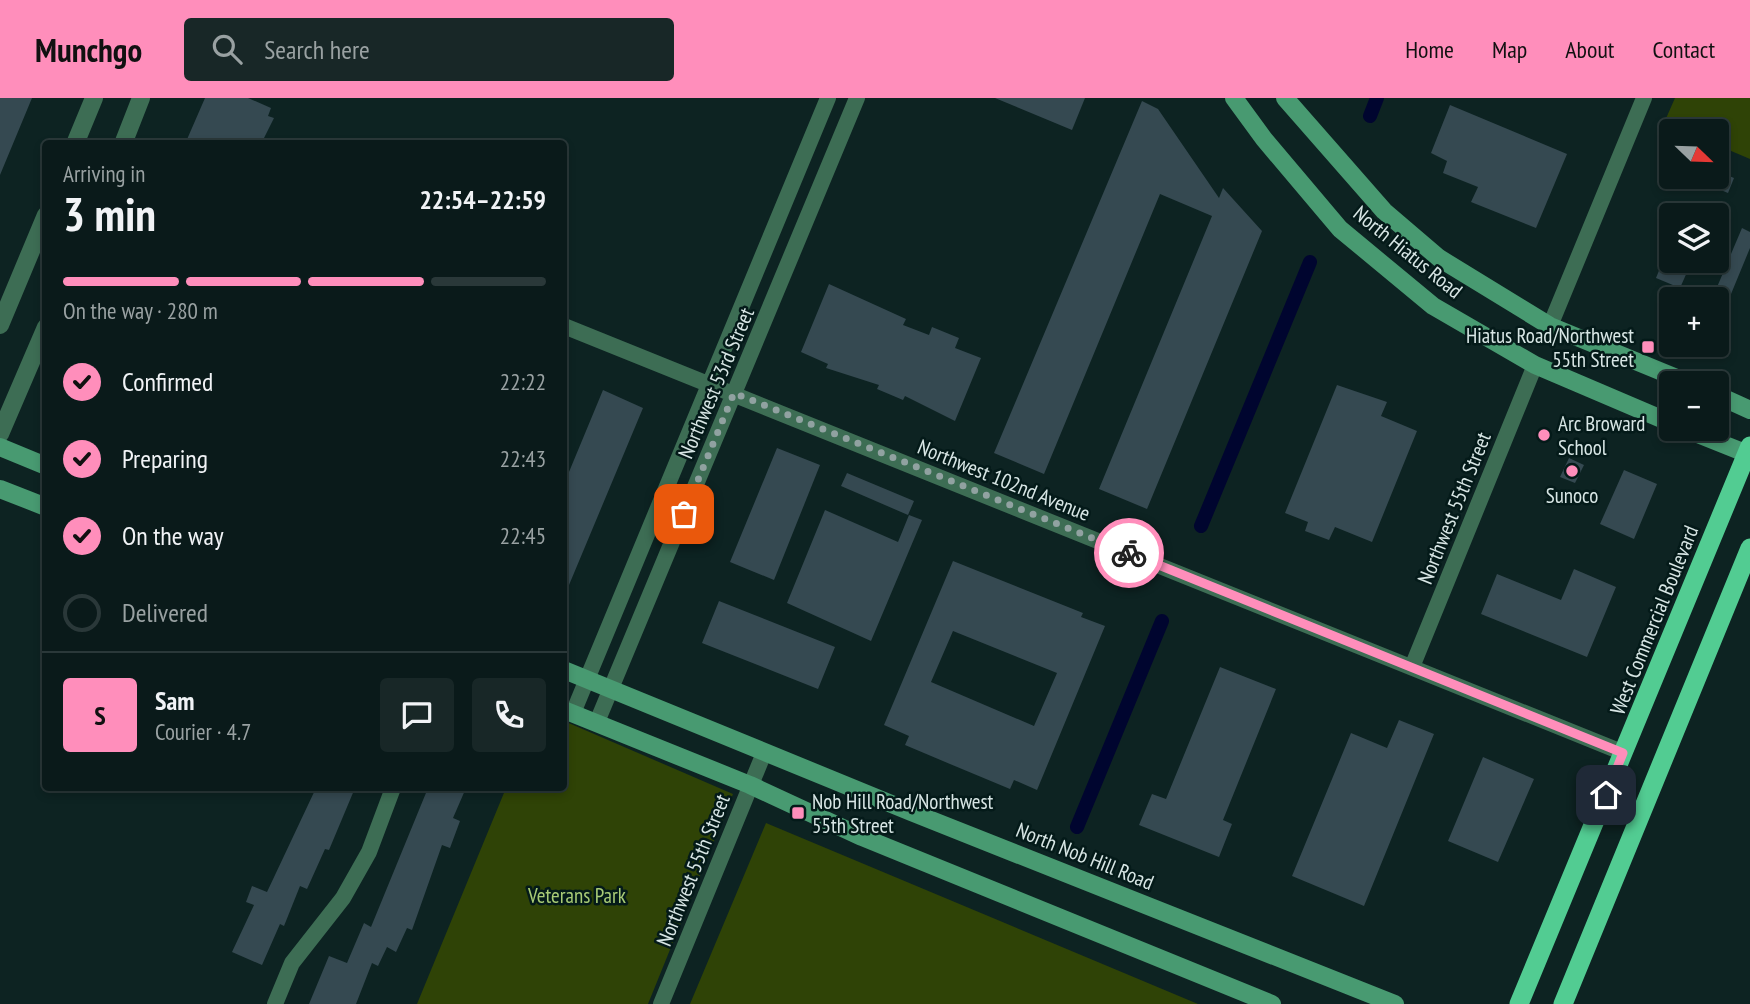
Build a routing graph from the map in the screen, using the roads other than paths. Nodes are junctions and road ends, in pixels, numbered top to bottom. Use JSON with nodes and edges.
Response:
{"nodes":[{"id":1,"x":94,"y":98,"type":"edge"},
{"id":2,"x":141,"y":98,"type":"edge"},
{"id":3,"x":828,"y":98,"type":"edge"},
{"id":4,"x":857,"y":98,"type":"edge"},
{"id":5,"x":1234,"y":98,"type":"edge"},
{"id":6,"x":1284,"y":98,"type":"edge"},
{"id":7,"x":1644,"y":98,"type":"edge"},
{"id":8,"x":77,"y":140,"type":"edge"},
{"id":9,"x":125,"y":140,"type":"edge"},
{"id":10,"x":42,"y":225,"type":"edge"},
{"id":11,"x":0,"y":325,"type":"edge"},
{"id":12,"x":1549,"y":326,"type":"junction"},
{"id":13,"x":567,"y":327,"type":"edge"},
{"id":14,"x":42,"y":336,"type":"edge"},
{"id":15,"x":1535,"y":365,"type":"junction"},
{"id":16,"x":1660,"y":371,"type":"edge"},
{"id":17,"x":709,"y":383,"type":"junction"},
{"id":18,"x":734,"y":393,"type":"junction"},
{"id":19,"x":1729,"y":401,"type":"edge"},
{"id":20,"x":1750,"y":410,"type":"edge"},
{"id":21,"x":1659,"y":418,"type":"edge"},
{"id":22,"x":0,"y":433,"type":"edge"},
{"id":23,"x":1718,"y":441,"type":"edge"},
{"id":24,"x":0,"y":447,"type":"edge"},
{"id":25,"x":1749,"y":452,"type":"edge"},
{"id":26,"x":42,"y":464,"type":"edge"},
{"id":27,"x":0,"y":489,"type":"edge"},
{"id":28,"x":42,"y":505,"type":"edge"},
{"id":29,"x":1750,"y":548,"type":"edge"},
{"id":30,"x":1412,"y":667,"type":"junction"},
{"id":31,"x":567,"y":671,"type":"edge"},
{"id":32,"x":586,"y":679,"type":"junction"},
{"id":33,"x":611,"y":689,"type":"junction"},
{"id":34,"x":568,"y":711,"type":"edge"},
{"id":35,"x":597,"y":722,"type":"junction"},
{"id":36,"x":764,"y":753,"type":"junction"},
{"id":37,"x":1623,"y":753,"type":"junction"},
{"id":38,"x":750,"y":785,"type":"junction"},
{"id":39,"x":392,"y":791,"type":"edge"},
{"id":40,"x":275,"y":1004,"type":"edge"},
{"id":41,"x":661,"y":1004,"type":"edge"},
{"id":42,"x":1272,"y":1004,"type":"edge"},
{"id":43,"x":1395,"y":1004,"type":"edge"},
{"id":44,"x":1519,"y":1004,"type":"edge"},
{"id":45,"x":1563,"y":1004,"type":"edge"}],
"edges":[{"from":1,"to":8,"type":"street"},
{"from":2,"to":9,"type":"street"},
{"from":3,"to":17,"type":"street","name":"Northwest 53rd Street"},
{"from":4,"to":18,"type":"street","name":"Northwest 53rd Street"},
{"from":5,"to":15,"type":"main road","name":"North Hiatus Road"},
{"from":6,"to":12,"type":"main road","name":"North Hiatus Road"},
{"from":7,"to":12,"type":"street"},
{"from":10,"to":11,"type":"street"},
{"from":12,"to":16,"type":"main road","name":"North Hiatus Road"},
{"from":13,"to":17,"type":"street","name":"Northwest 102nd Avenue"},
{"from":14,"to":22,"type":"street"},
{"from":15,"to":21,"type":"main road","name":"North Hiatus Road"},
{"from":15,"to":30,"type":"street","name":"Northwest 55th Street"},
{"from":17,"to":18,"type":"street","name":"Northwest 102nd Avenue"},
{"from":17,"to":32,"type":"street","name":"Northwest 53rd Street"},
{"from":18,"to":30,"type":"street","name":"Northwest 102nd Avenue"},
{"from":18,"to":33,"type":"street","name":"Northwest 53rd Street"},
{"from":19,"to":20,"type":"main road"},
{"from":23,"to":25,"type":"main road"},
{"from":24,"to":26,"type":"main road"},
{"from":25,"to":37,"type":"highway","name":"West Commercial Boulevard"},
{"from":27,"to":28,"type":"main road"},
{"from":29,"to":45,"type":"highway"},
{"from":30,"to":37,"type":"street","name":"Northwest 102nd Avenue"},
{"from":31,"to":32,"type":"main road","name":"North Nob Hill Road"},
{"from":32,"to":33,"type":"main road","name":"North Nob Hill Road"},
{"from":32,"to":34,"type":"street","name":"Northwest 53rd Street"},
{"from":33,"to":35,"type":"street","name":"Northwest 53rd Street"},
{"from":33,"to":36,"type":"main road","name":"North Nob Hill Road"},
{"from":34,"to":35,"type":"main road"},
{"from":35,"to":38,"type":"main road"},
{"from":36,"to":38,"type":"street","name":"Northwest 55th Street"},
{"from":36,"to":43,"type":"main road","name":"North Nob Hill Road"},
{"from":37,"to":44,"type":"highway","name":"West Commercial Boulevard"},
{"from":38,"to":41,"type":"street","name":"Northwest 55th Street"},
{"from":38,"to":42,"type":"main road"},
{"from":39,"to":40,"type":"street"}]}
